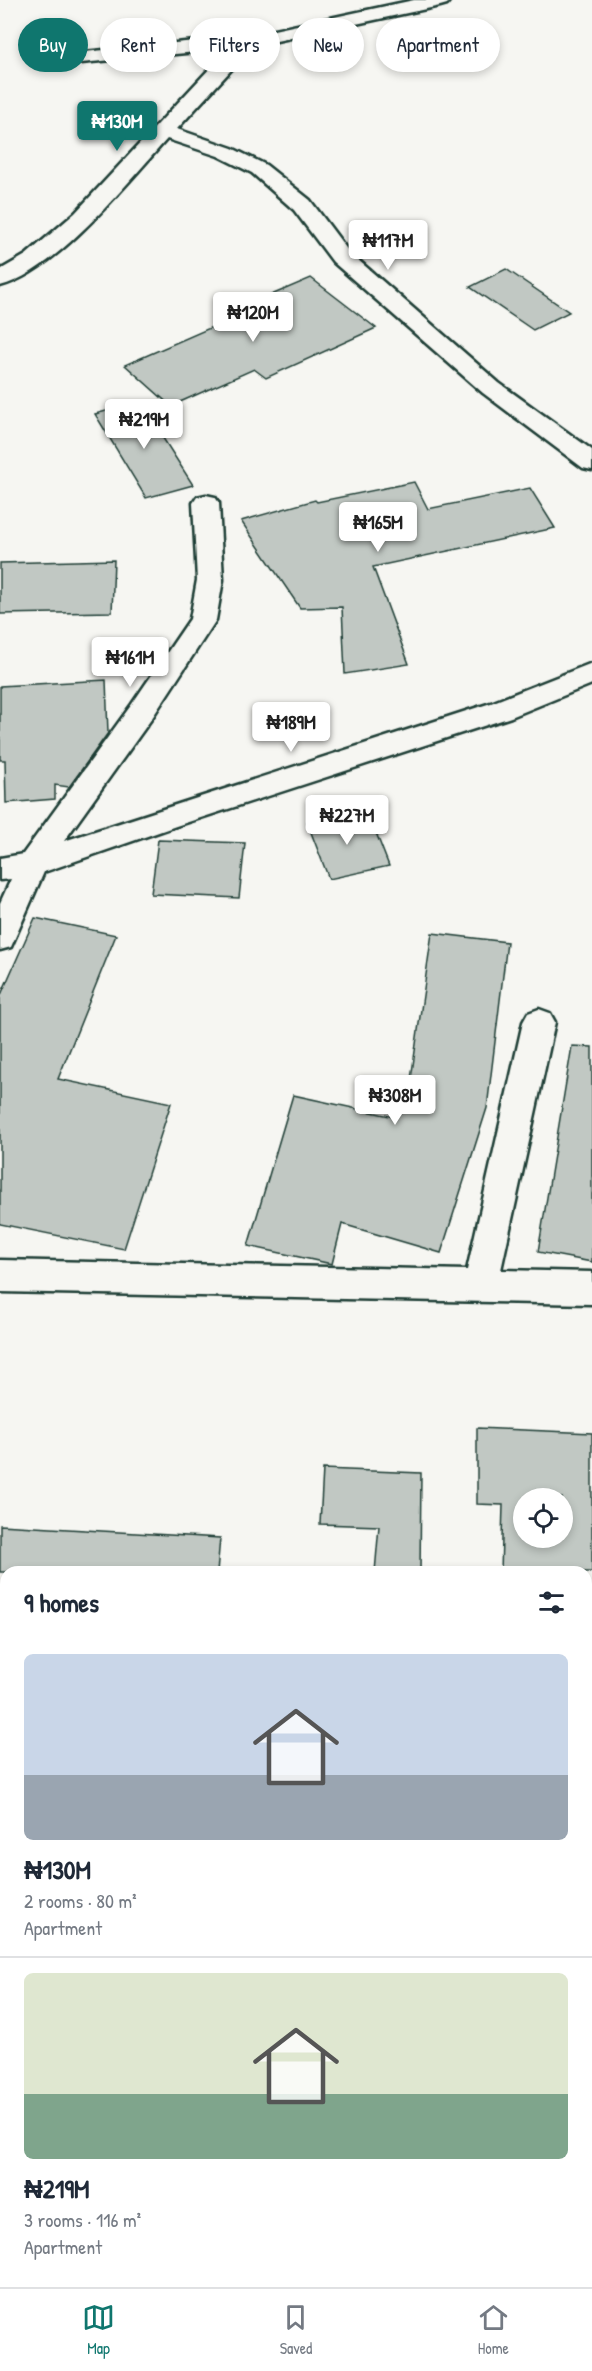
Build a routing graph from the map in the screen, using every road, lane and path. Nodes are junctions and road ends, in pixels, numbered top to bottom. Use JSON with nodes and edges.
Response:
{"nodes":[{"id":1,"x":440,"y":0,"type":"edge"},
{"id":2,"x":280,"y":35,"type":"edge"},
{"id":3,"x":189,"y":47,"type":"edge"},
{"id":4,"x":88,"y":56,"type":"edge"},
{"id":5,"x":218,"y":72,"type":"edge"},
{"id":6,"x":163,"y":131,"type":"junction"},
{"id":7,"x":0,"y":279,"type":"edge"},
{"id":8,"x":592,"y":462,"type":"edge"},
{"id":9,"x":206,"y":503,"type":"dead end"},
{"id":10,"x":592,"y":673,"type":"edge"},
{"id":11,"x":32,"y":864,"type":"junction"},
{"id":12,"x":0,"y":870,"type":"edge"},
{"id":13,"x":0,"y":938,"type":"edge"},
{"id":14,"x":539,"y":1022,"type":"dead end"},
{"id":15,"x":0,"y":1276,"type":"edge"},
{"id":16,"x":481,"y":1285,"type":"junction"},
{"id":17,"x":592,"y":1288,"type":"edge"}],
"edges":[{"from":1,"to":2,"type":"street"},
{"from":3,"to":4,"type":"street"},
{"from":5,"to":6,"type":"street"},
{"from":6,"to":7,"type":"street"},
{"from":6,"to":8,"type":"street"},
{"from":9,"to":11,"type":"street"},
{"from":10,"to":11,"type":"street"},
{"from":11,"to":12,"type":"street"},
{"from":11,"to":13,"type":"street"},
{"from":14,"to":16,"type":"street"},
{"from":15,"to":16,"type":"street"},
{"from":16,"to":17,"type":"street"}]}
